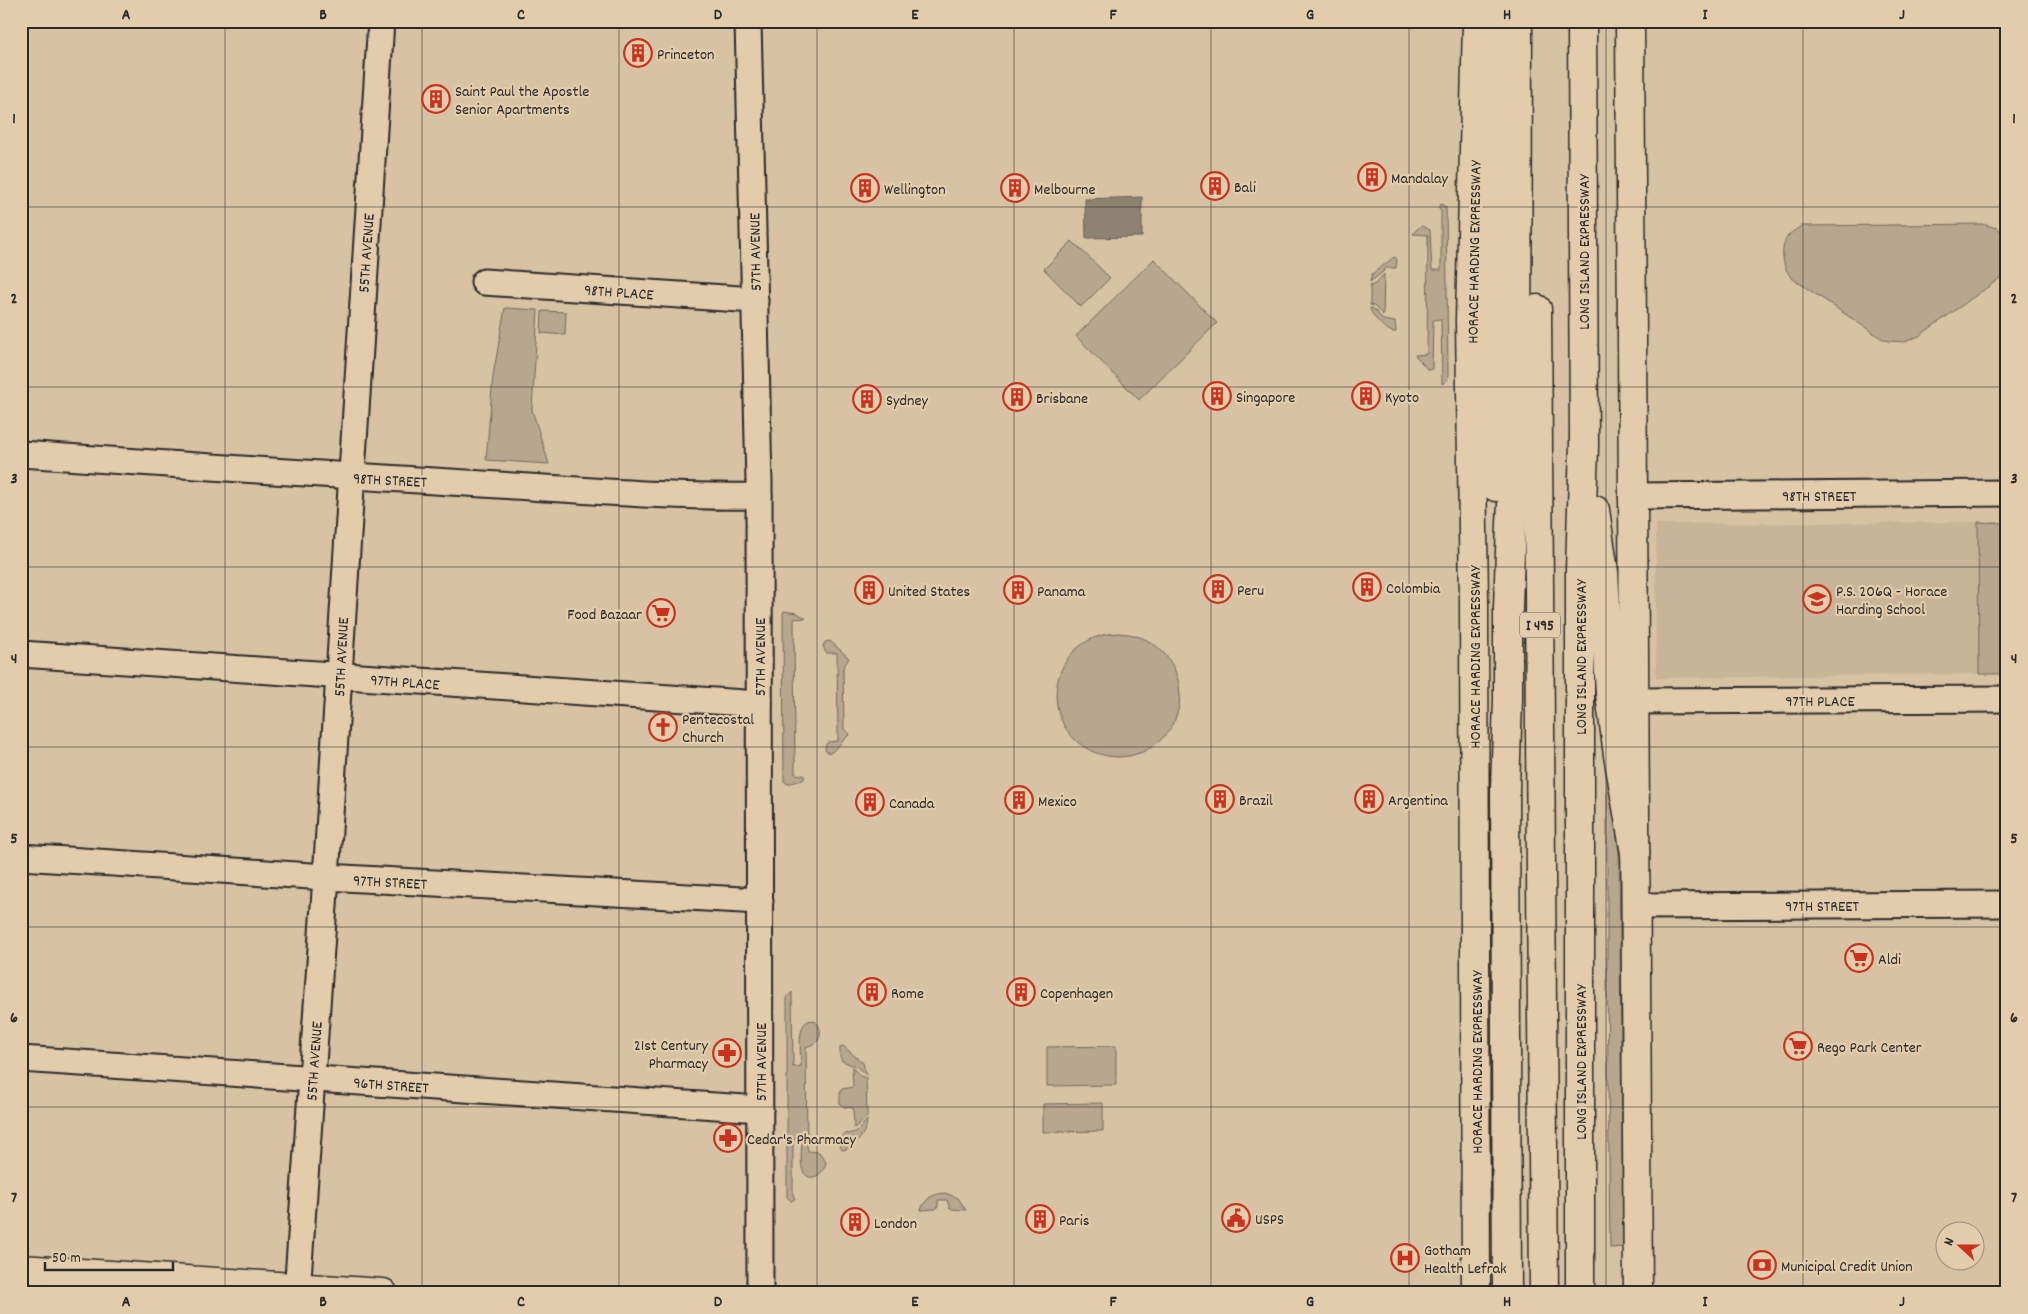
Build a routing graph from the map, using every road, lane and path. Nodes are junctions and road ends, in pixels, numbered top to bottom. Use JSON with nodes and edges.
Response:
{"nodes":[{"id":1,"x":381,"y":21,"type":"edge"},
{"id":2,"x":748,"y":21,"type":"edge"},
{"id":3,"x":1477,"y":21,"type":"edge"},
{"id":4,"x":1490,"y":21,"type":"edge"},
{"id":5,"x":1518,"y":21,"type":"edge"},
{"id":6,"x":1535,"y":21,"type":"edge"},
{"id":7,"x":1582,"y":21,"type":"edge"},
{"id":8,"x":1630,"y":21,"type":"edge"},
{"id":9,"x":484,"y":282,"type":"dead end"},
{"id":10,"x":755,"y":300,"type":"junction"},
{"id":11,"x":1584,"y":446,"type":"junction"},
{"id":12,"x":21,"y":454,"type":"edge"},
{"id":13,"x":351,"y":476,"type":"junction"},
{"id":14,"x":2007,"y":494,"type":"edge"},
{"id":15,"x":759,"y":496,"type":"junction"},
{"id":16,"x":1632,"y":496,"type":"junction"},
{"id":17,"x":21,"y":654,"type":"edge"},
{"id":18,"x":339,"y":676,"type":"junction"},
{"id":19,"x":2007,"y":699,"type":"edge"},
{"id":20,"x":1633,"y":701,"type":"junction"},
{"id":21,"x":759,"y":704,"type":"junction"},
{"id":22,"x":1505,"y":788,"type":"junction"},
{"id":23,"x":1635,"y":853,"type":"junction"},
{"id":24,"x":21,"y":857,"type":"edge"},
{"id":25,"x":326,"y":878,"type":"junction"},
{"id":26,"x":760,"y":901,"type":"junction"},
{"id":27,"x":2007,"y":904,"type":"edge"},
{"id":28,"x":1636,"y":906,"type":"junction"},
{"id":29,"x":21,"y":1059,"type":"edge"},
{"id":30,"x":312,"y":1078,"type":"junction"},
{"id":31,"x":760,"y":1108,"type":"junction"},
{"id":32,"x":21,"y":1269,"type":"edge"},
{"id":33,"x":96,"y":1283,"type":"edge"},
{"id":34,"x":297,"y":1290,"type":"edge"},
{"id":35,"x":383,"y":1293,"type":"edge"},
{"id":36,"x":760,"y":1293,"type":"edge"},
{"id":37,"x":1476,"y":1293,"type":"edge"},
{"id":38,"x":1507,"y":1293,"type":"edge"},
{"id":39,"x":1544,"y":1293,"type":"edge"},
{"id":40,"x":1580,"y":1293,"type":"edge"},
{"id":41,"x":1638,"y":1293,"type":"edge"}],
"edges":[{"from":1,"to":13,"type":"street","name":"55TH AVENUE"},
{"from":2,"to":10,"type":"street","name":"57TH AVENUE"},
{"from":3,"to":37,"type":"main road","name":"HORACE HARDING EXPRESSWAY"},
{"from":4,"to":22,"type":"main road"},
{"from":5,"to":22,"type":"main road"},
{"from":6,"to":39,"type":"main road","number":"I 495"},
{"from":7,"to":11,"type":"main road","name":"LONG ISLAND EXPRESSWAY","number":"I 495"},
{"from":8,"to":16,"type":"main road"},
{"from":9,"to":10,"type":"street","name":"98TH PLACE"},
{"from":10,"to":15,"type":"street","name":"57TH AVENUE"},
{"from":11,"to":23,"type":"main road"},
{"from":11,"to":40,"type":"main road","name":"LONG ISLAND EXPRESSWAY","number":"I 495"},
{"from":12,"to":13,"type":"street","name":"98TH STREET"},
{"from":13,"to":15,"type":"street","name":"98TH STREET"},
{"from":13,"to":18,"type":"street","name":"55TH AVENUE"},
{"from":14,"to":16,"type":"street","name":"98TH STREET"},
{"from":15,"to":21,"type":"street","name":"57TH AVENUE"},
{"from":16,"to":20,"type":"main road"},
{"from":17,"to":18,"type":"street","name":"97TH PLACE"},
{"from":18,"to":21,"type":"street","name":"97TH PLACE"},
{"from":18,"to":25,"type":"street","name":"55TH AVENUE"},
{"from":19,"to":20,"type":"street","name":"97TH PLACE"},
{"from":20,"to":23,"type":"main road"},
{"from":21,"to":26,"type":"street","name":"57TH AVENUE"},
{"from":22,"to":38,"type":"main road"},
{"from":23,"to":28,"type":"main road"},
{"from":24,"to":25,"type":"street","name":"97TH STREET"},
{"from":25,"to":26,"type":"street","name":"97TH STREET"},
{"from":25,"to":30,"type":"street","name":"55TH AVENUE"},
{"from":26,"to":31,"type":"street","name":"57TH AVENUE"},
{"from":27,"to":28,"type":"street","name":"97TH STREET"},
{"from":28,"to":41,"type":"main road"},
{"from":29,"to":30,"type":"street","name":"96TH STREET"},
{"from":30,"to":31,"type":"street","name":"96TH STREET"},
{"from":30,"to":34,"type":"street","name":"55TH AVENUE"},
{"from":31,"to":36,"type":"street","name":"57TH AVENUE"},
{"from":32,"to":33,"type":"main road"},
{"from":33,"to":34,"type":"main road"},
{"from":34,"to":35,"type":"main road"}]}
